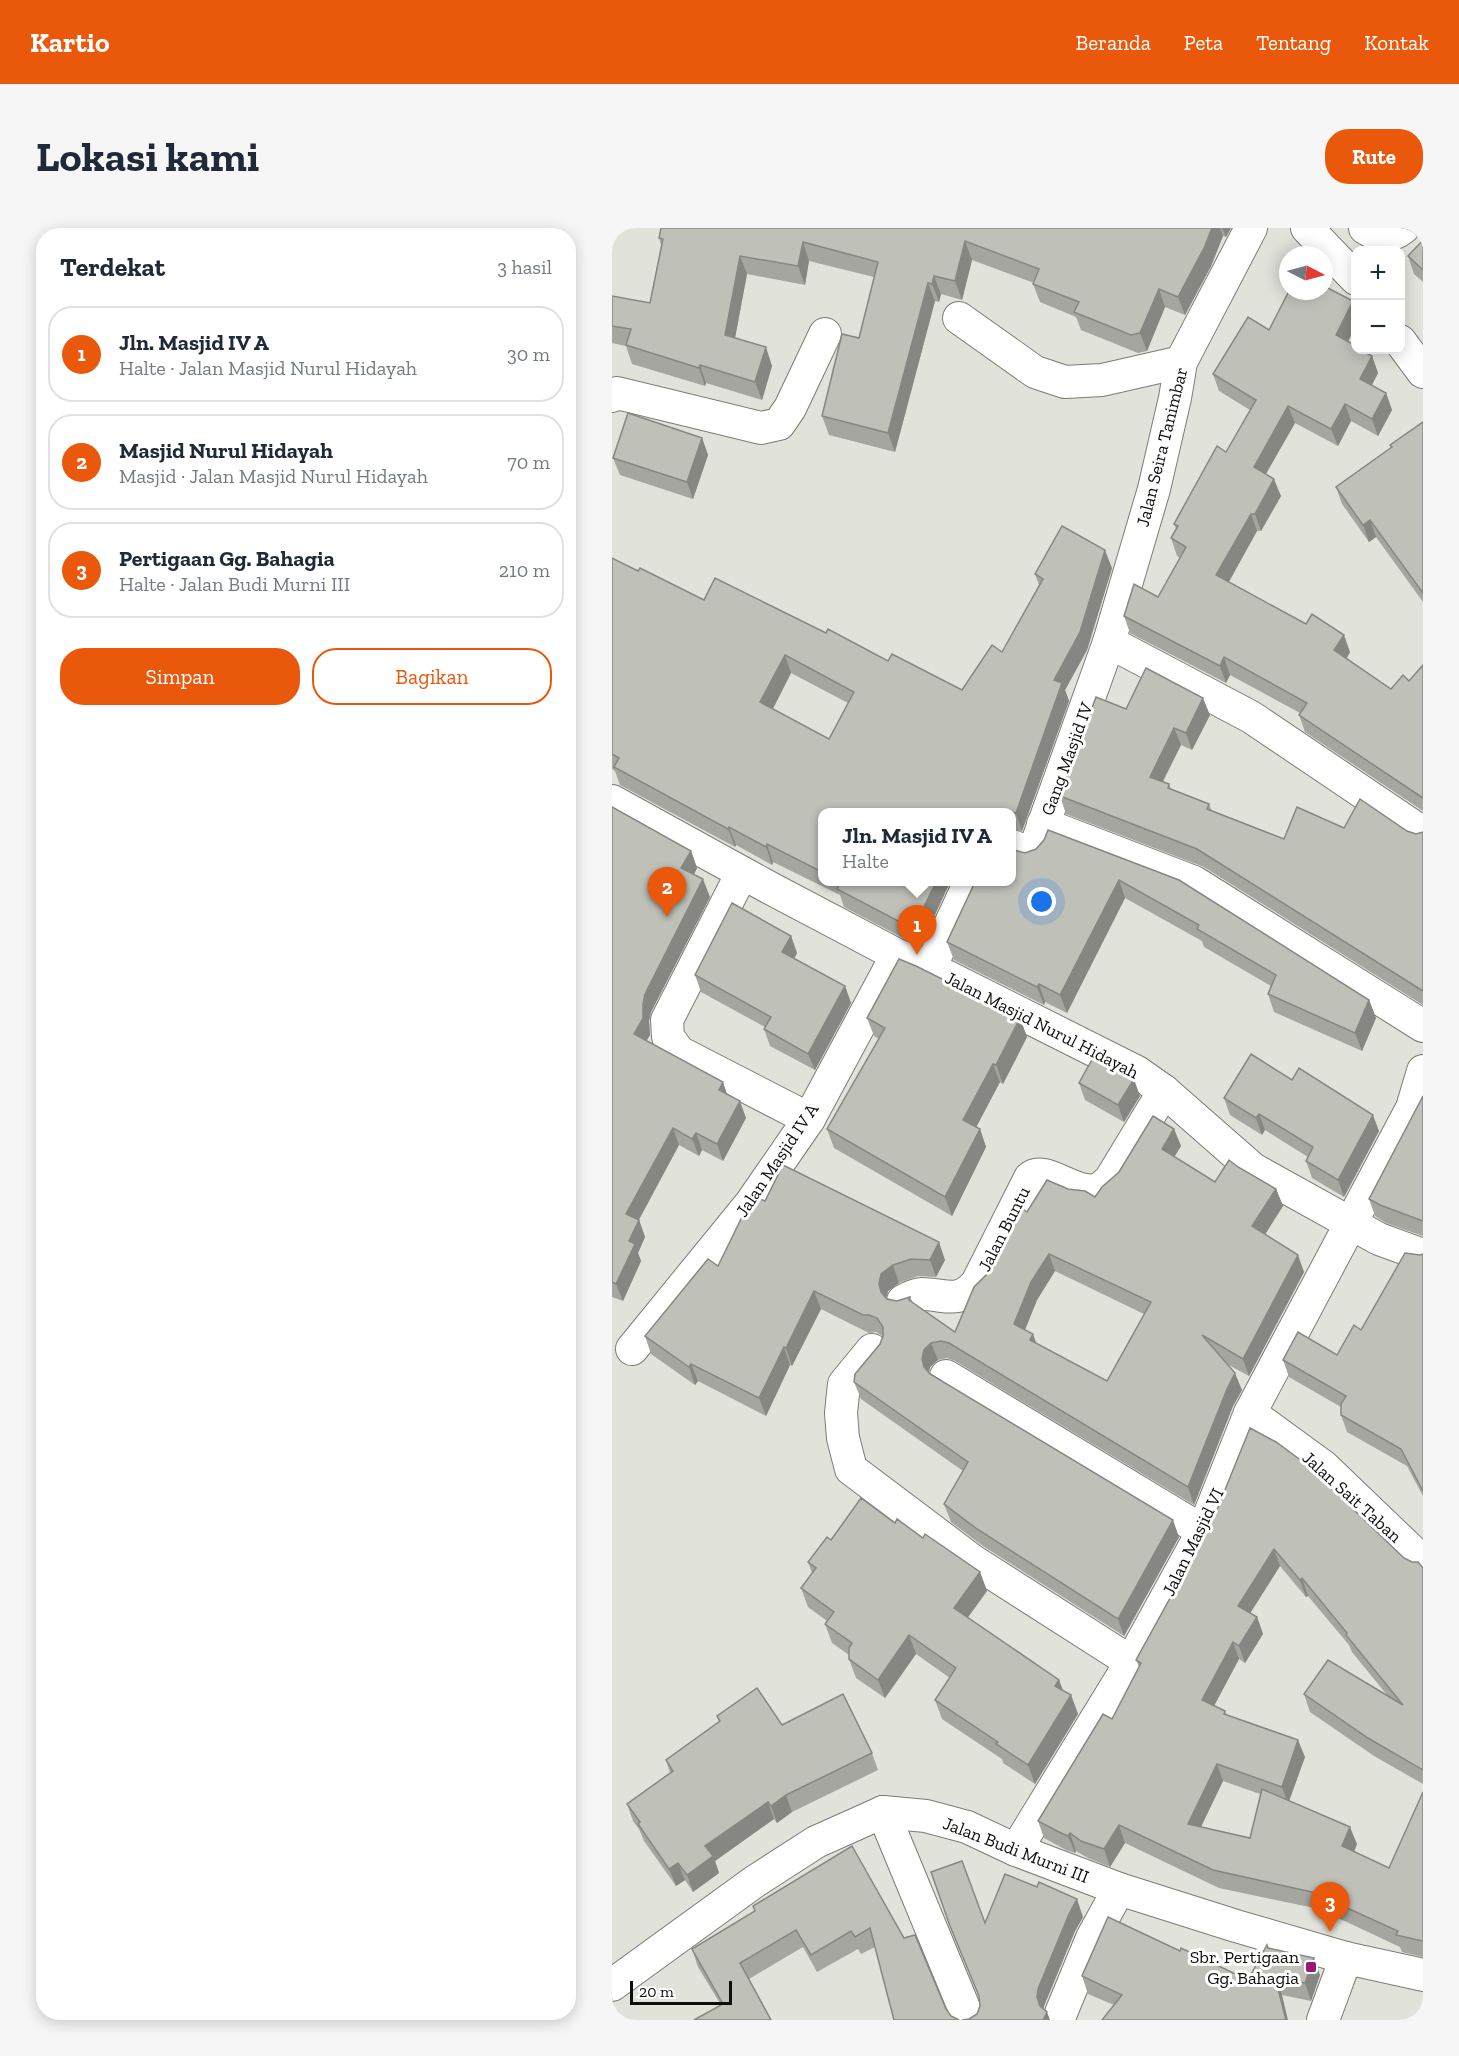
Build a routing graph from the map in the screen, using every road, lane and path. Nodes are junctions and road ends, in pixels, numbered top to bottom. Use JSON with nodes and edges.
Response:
{"nodes":[{"id":1,"x":1251,"y":228,"type":"edge"},
{"id":2,"x":1307,"y":228,"type":"edge"},
{"id":3,"x":1365,"y":228,"type":"edge"},
{"id":4,"x":1403,"y":228,"type":"edge"},
{"id":5,"x":1351,"y":274,"type":"edge"},
{"id":6,"x":959,"y":318,"type":"dead end"},
{"id":7,"x":825,"y":334,"type":"dead end"},
{"id":8,"x":1405,"y":347,"type":"edge"},
{"id":9,"x":1181,"y":362,"type":"junction"},
{"id":10,"x":1423,"y":372,"type":"edge"},
{"id":11,"x":612,"y":396,"type":"edge"},
{"id":12,"x":1109,"y":642,"type":"junction"},
{"id":13,"x":612,"y":801,"type":"edge"},
{"id":14,"x":1043,"y":824,"type":"junction"},
{"id":15,"x":1423,"y":833,"type":"edge"},
{"id":16,"x":1016,"y":848,"type":"edge"},
{"id":17,"x":741,"y":873,"type":"junction"},
{"id":18,"x":968,"y":886,"type":"edge"},
{"id":19,"x":897,"y":955,"type":"junction"},
{"id":20,"x":930,"y":968,"type":"junction"},
{"id":21,"x":1423,"y":1026,"type":"edge"},
{"id":22,"x":1423,"y":1071,"type":"edge"},
{"id":23,"x":1164,"y":1091,"type":"junction"},
{"id":24,"x":809,"y":1119,"type":"junction"},
{"id":25,"x":1350,"y":1224,"type":"junction"},
{"id":26,"x":1423,"y":1255,"type":"edge"},
{"id":27,"x":903,"y":1301,"type":"edge"},
{"id":28,"x":632,"y":1348,"type":"dead end"},
{"id":29,"x":872,"y":1350,"type":"edge"},
{"id":30,"x":946,"y":1376,"type":"dead end"},
{"id":31,"x":1250,"y":1413,"type":"junction"},
{"id":32,"x":1203,"y":1531,"type":"junction"},
{"id":33,"x":1423,"y":1562,"type":"edge"},
{"id":34,"x":1131,"y":1662,"type":"junction"},
{"id":35,"x":883,"y":1812,"type":"junction"},
{"id":36,"x":1016,"y":1850,"type":"junction"},
{"id":37,"x":1119,"y":1889,"type":"junction"},
{"id":38,"x":1346,"y":1958,"type":"junction"},
{"id":39,"x":1423,"y":1975,"type":"edge"},
{"id":40,"x":612,"y":1985,"type":"edge"},
{"id":41,"x":1061,"y":2013,"type":"dead end"},
{"id":42,"x":969,"y":2020,"type":"edge"},
{"id":43,"x":1323,"y":2020,"type":"edge"}],
"edges":[{"from":1,"to":9,"type":"street","name":"Jalan Seira Tanimbar"},
{"from":2,"to":5,"type":"street"},
{"from":3,"to":4,"type":"street"},
{"from":6,"to":9,"type":"street"},
{"from":7,"to":11,"type":"street"},
{"from":8,"to":10,"type":"street"},
{"from":9,"to":12,"type":"street","name":"Jalan Seira Tanimbar"},
{"from":12,"to":14,"type":"street","name":"Gang Masjid IV"},
{"from":12,"to":15,"type":"street"},
{"from":13,"to":17,"type":"street","name":"Jalan Masjid Nurul Hidayah"},
{"from":14,"to":16,"type":"street","name":"Gang Masjid IV"},
{"from":14,"to":21,"type":"street"},
{"from":17,"to":19,"type":"street","name":"Jalan Masjid Nurul Hidayah"},
{"from":17,"to":24,"type":"street"},
{"from":18,"to":20,"type":"street"},
{"from":19,"to":20,"type":"street","name":"Jalan Masjid Nurul Hidayah"},
{"from":19,"to":24,"type":"street","name":"Jalan Masjid IV A"},
{"from":20,"to":23,"type":"street","name":"Jalan Masjid Nurul Hidayah"},
{"from":22,"to":25,"type":"street","name":"Jalan Masjid VI"},
{"from":23,"to":25,"type":"street","name":"Jalan Masjid Nurul Hidayah"},
{"from":23,"to":27,"type":"street","name":"Jalan Buntu"},
{"from":24,"to":28,"type":"street","name":"Jalan Masjid IV A"},
{"from":25,"to":26,"type":"street","name":"Jalan Masjid Nurul Hidayah"},
{"from":25,"to":31,"type":"street","name":"Jalan Masjid VI"},
{"from":29,"to":34,"type":"street"},
{"from":30,"to":32,"type":"street"},
{"from":31,"to":32,"type":"street","name":"Jalan Masjid VI"},
{"from":31,"to":33,"type":"street","name":"Jalan Sait Taban"},
{"from":32,"to":34,"type":"street","name":"Jalan Masjid VI"},
{"from":34,"to":36,"type":"street","name":"Jalan Masjid VI"},
{"from":35,"to":36,"type":"street","name":"Jalan Budi Murni III"},
{"from":35,"to":40,"type":"street","name":"Jalan Budi Murni III"},
{"from":35,"to":42,"type":"street"},
{"from":36,"to":37,"type":"street","name":"Jalan Budi Murni III"},
{"from":37,"to":38,"type":"street","name":"Jalan Budi Murni III"},
{"from":37,"to":41,"type":"street"},
{"from":38,"to":39,"type":"street","name":"Jalan Budi Murni III"},
{"from":38,"to":43,"type":"street"}]}
